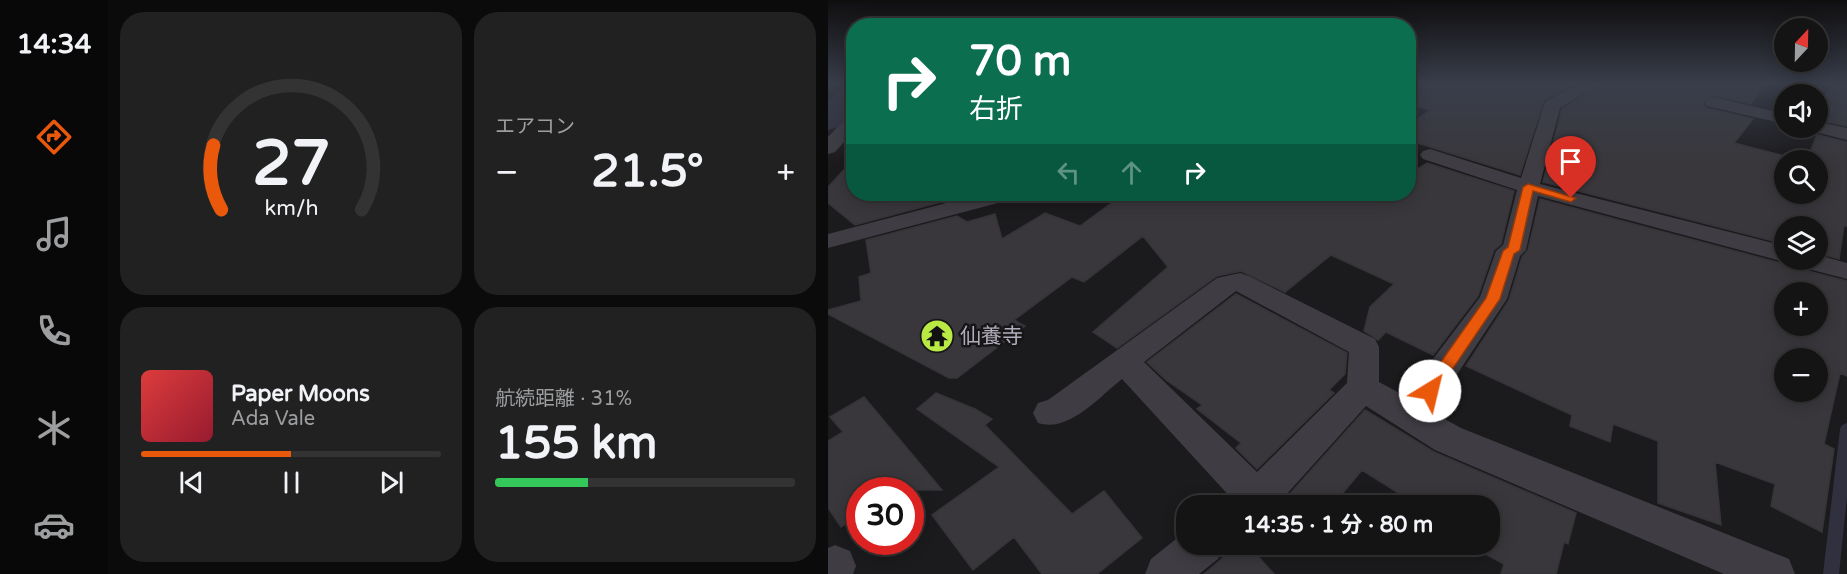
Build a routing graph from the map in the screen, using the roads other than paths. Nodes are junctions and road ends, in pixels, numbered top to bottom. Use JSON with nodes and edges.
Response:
{"nodes":[{"id":1,"x":1550,"y":111,"type":"edge"},
{"id":2,"x":1750,"y":111,"type":"edge"},
{"id":3,"x":1774,"y":116,"type":"edge"},
{"id":4,"x":846,"y":129,"type":"edge"},
{"id":5,"x":1828,"y":129,"type":"edge"},
{"id":6,"x":1847,"y":134,"type":"edge"},
{"id":7,"x":846,"y":145,"type":"edge"},
{"id":8,"x":828,"y":148,"type":"edge"},
{"id":9,"x":1430,"y":155,"type":"dead end"},
{"id":10,"x":1528,"y":187,"type":"junction"},
{"id":11,"x":954,"y":201,"type":"edge"},
{"id":12,"x":828,"y":241,"type":"edge"},
{"id":13,"x":1774,"y":251,"type":"edge"},
{"id":14,"x":1828,"y":266,"type":"edge"},
{"id":15,"x":1845,"y":270,"type":"edge"},
{"id":16,"x":1125,"y":362,"type":"junction"},
{"id":17,"x":1363,"y":388,"type":"junction"},
{"id":18,"x":1050,"y":412,"type":"dead end"},
{"id":19,"x":1410,"y":416,"type":"junction"},
{"id":20,"x":1247,"y":495,"type":"edge"},
{"id":21,"x":1260,"y":495,"type":"edge"},
{"id":22,"x":1189,"y":555,"type":"edge"},
{"id":23,"x":1166,"y":574,"type":"edge"},
{"id":24,"x":1774,"y":574,"type":"edge"}],
"edges":[{"from":1,"to":10,"type":"street"},
{"from":2,"to":3,"type":"street"},
{"from":4,"to":8,"type":"street"},
{"from":5,"to":6,"type":"street"},
{"from":7,"to":8,"type":"street"},
{"from":9,"to":10,"type":"street"},
{"from":10,"to":13,"type":"street"},
{"from":10,"to":19,"type":"street"},
{"from":11,"to":12,"type":"street"},
{"from":14,"to":15,"type":"street"},
{"from":16,"to":17,"type":"street"},
{"from":16,"to":18,"type":"street"},
{"from":16,"to":20,"type":"street"},
{"from":17,"to":19,"type":"street"},
{"from":17,"to":21,"type":"street"},
{"from":19,"to":24,"type":"street"},
{"from":22,"to":23,"type":"street"}]}
